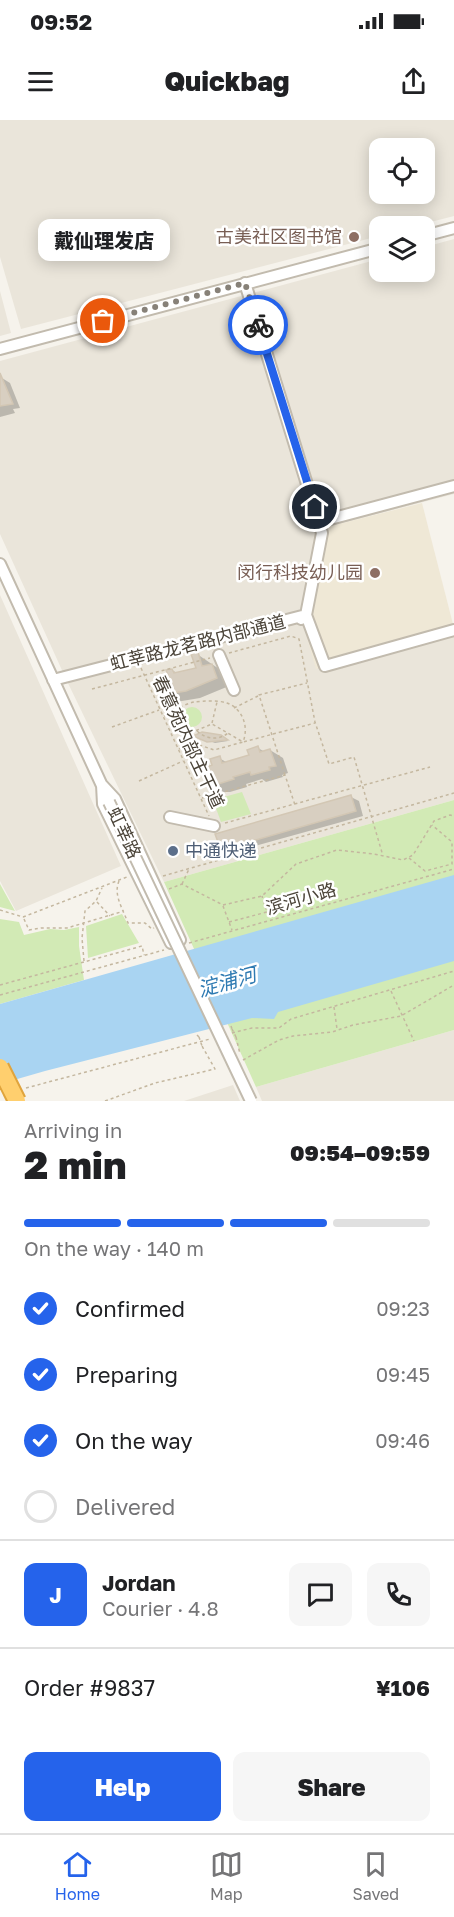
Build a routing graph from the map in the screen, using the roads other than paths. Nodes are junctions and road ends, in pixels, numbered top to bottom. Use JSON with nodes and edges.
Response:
{"nodes":[{"id":1,"x":454,"y":228,"type":"edge"},
{"id":2,"x":435,"y":233,"type":"edge"},
{"id":3,"x":369,"y":251,"type":"edge"},
{"id":4,"x":245,"y":283,"type":"junction"},
{"id":5,"x":0,"y":349,"type":"edge"},
{"id":6,"x":454,"y":486,"type":"edge"},
{"id":7,"x":319,"y":522,"type":"junction"},
{"id":8,"x":0,"y":564,"type":"edge"},
{"id":9,"x":303,"y":617,"type":"junction"},
{"id":10,"x":454,"y":630,"type":"edge"},
{"id":11,"x":219,"y":655,"type":"road end"},
{"id":12,"x":53,"y":680,"type":"junction"},
{"id":13,"x":234,"y":690,"type":"dead end"},
{"id":14,"x":102,"y":785,"type":"junction"},
{"id":15,"x":170,"y":817,"type":"dead end"},
{"id":16,"x":214,"y":826,"type":"road end"},
{"id":17,"x":0,"y":1066,"type":"edge"},
{"id":18,"x":17,"y":1101,"type":"edge"},
{"id":19,"x":251,"y":1101,"type":"edge"}],
"edges":[{"from":1,"to":2,"type":"street"},
{"from":3,"to":4,"type":"street"},
{"from":4,"to":5,"type":"street"},
{"from":4,"to":7,"type":"street","name":"虹莘路龙茗路内部通道"},
{"from":6,"to":7,"type":"street"},
{"from":7,"to":9,"type":"street","name":"虹莘路龙茗路内部通道"},
{"from":8,"to":12,"type":"street","name":"虹莘路"},
{"from":9,"to":10,"type":"street"},
{"from":9,"to":12,"type":"street","name":"虹莘路龙茗路内部通道"},
{"from":11,"to":13,"type":"street"},
{"from":12,"to":14,"type":"street","name":"虹莘路"},
{"from":14,"to":14,"type":"street"},
{"from":14,"to":19,"type":"street","name":"虹莘路","bridge":true},
{"from":15,"to":16,"type":"street"},
{"from":17,"to":18,"type":"highway","bridge":true}]}
